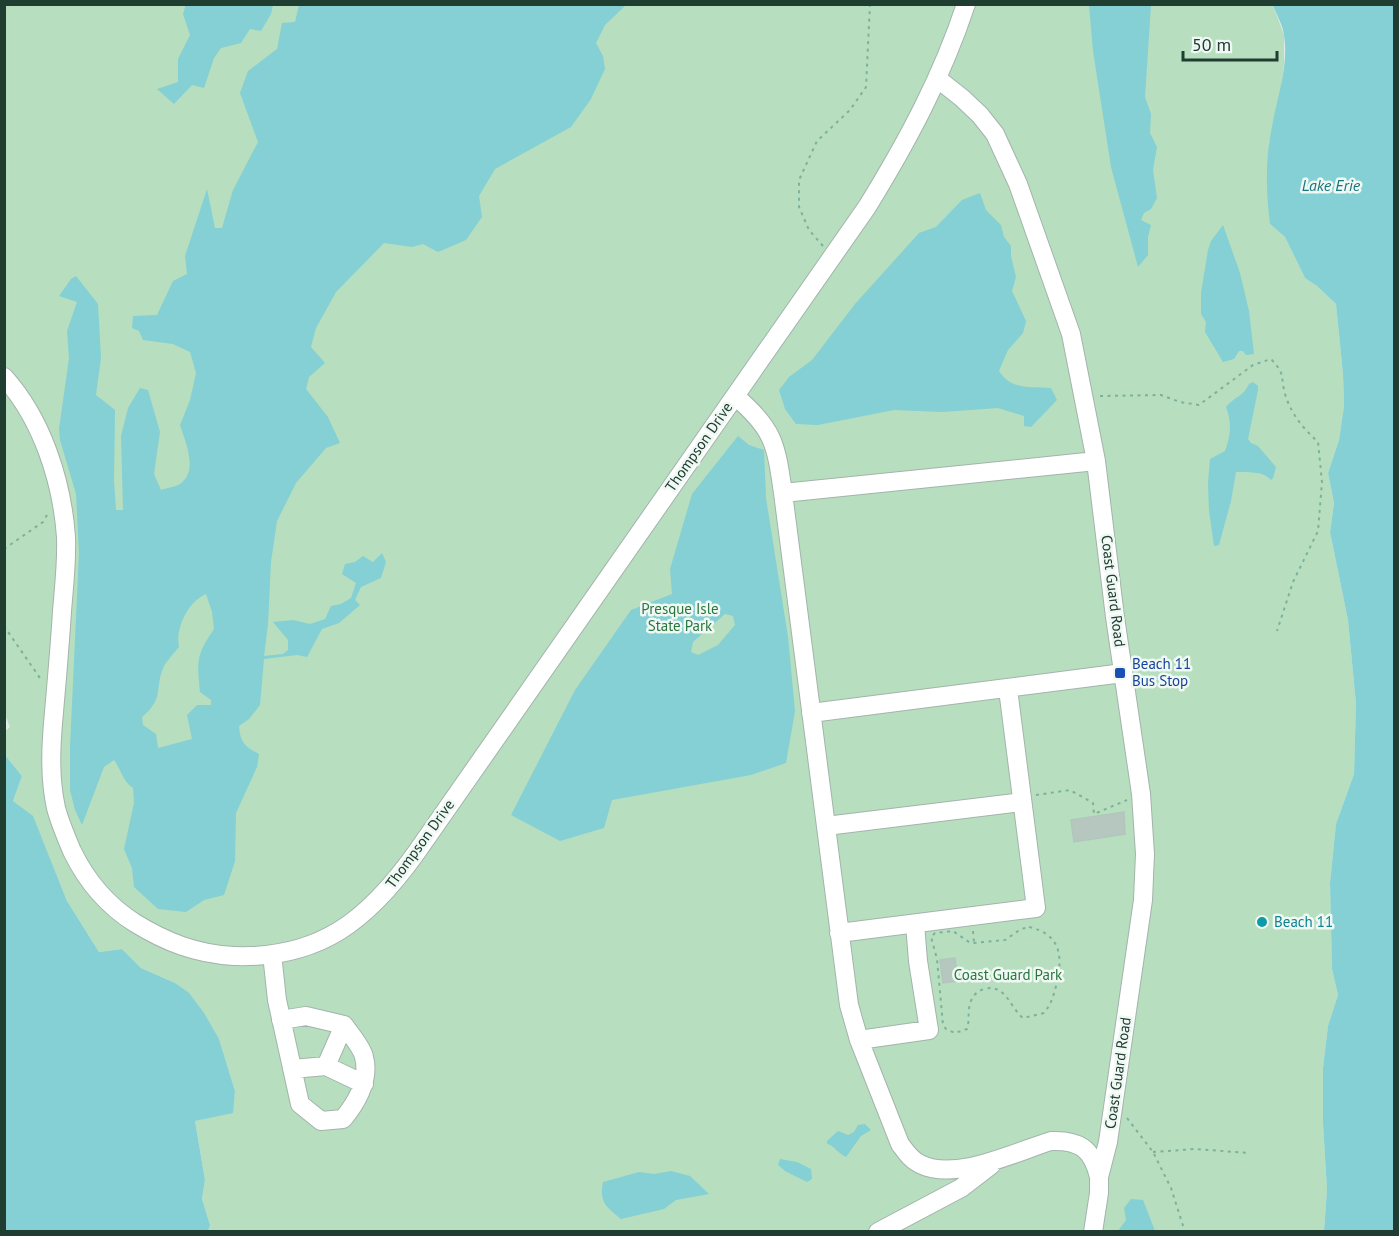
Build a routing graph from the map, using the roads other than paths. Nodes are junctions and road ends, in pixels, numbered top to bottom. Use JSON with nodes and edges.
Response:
{"nodes":[{"id":1,"x":966,"y":4,"type":"edge"},
{"id":2,"x":938,"y":79,"type":"junction"},
{"id":3,"x":4,"y":377,"type":"edge"},
{"id":4,"x":735,"y":396,"type":"junction"},
{"id":5,"x":1096,"y":461,"type":"junction"},
{"id":6,"x":783,"y":493,"type":"junction"},
{"id":7,"x":1123,"y":673,"type":"junction"},
{"id":8,"x":1008,"y":689,"type":"junction"},
{"id":9,"x":811,"y":713,"type":"junction"},
{"id":10,"x":1021,"y":799,"type":"junction"},
{"id":11,"x":826,"y":826,"type":"junction"},
{"id":12,"x":915,"y":924,"type":"junction"},
{"id":13,"x":839,"y":933,"type":"junction"},
{"id":14,"x":272,"y":954,"type":"junction"},
{"id":15,"x":281,"y":1020,"type":"junction"},
{"id":16,"x":344,"y":1025,"type":"junction"},
{"id":17,"x":859,"y":1041,"type":"junction"},
{"id":18,"x":326,"y":1066,"type":"junction"},
{"id":19,"x":292,"y":1069,"type":"junction"},
{"id":20,"x":364,"y":1084,"type":"junction"},
{"id":21,"x":1000,"y":1158,"type":"junction"},
{"id":22,"x":1099,"y":1177,"type":"junction"},
{"id":23,"x":878,"y":1232,"type":"edge"},
{"id":24,"x":1093,"y":1232,"type":"edge"}],
"edges":[{"from":1,"to":2,"type":"street","name":"Thompson Drive"},
{"from":2,"to":4,"type":"street","name":"Thompson Drive"},
{"from":2,"to":5,"type":"street","name":"Coast Guard Road"},
{"from":3,"to":14,"type":"street","name":"Thompson Drive"},
{"from":4,"to":6,"type":"street"},
{"from":4,"to":14,"type":"street","name":"Thompson Drive"},
{"from":5,"to":6,"type":"street"},
{"from":5,"to":7,"type":"street","name":"Coast Guard Road"},
{"from":6,"to":9,"type":"street"},
{"from":7,"to":8,"type":"street"},
{"from":7,"to":22,"type":"street","name":"Coast Guard Road"},
{"from":8,"to":9,"type":"street"},
{"from":8,"to":10,"type":"street"},
{"from":9,"to":11,"type":"street"},
{"from":10,"to":11,"type":"street"},
{"from":10,"to":12,"type":"street"},
{"from":11,"to":13,"type":"street"},
{"from":12,"to":13,"type":"street"},
{"from":12,"to":17,"type":"street"},
{"from":13,"to":17,"type":"street"},
{"from":14,"to":15,"type":"street"},
{"from":15,"to":16,"type":"street"},
{"from":15,"to":19,"type":"street"},
{"from":16,"to":18,"type":"street"},
{"from":16,"to":20,"type":"street"},
{"from":17,"to":21,"type":"street"},
{"from":18,"to":19,"type":"street"},
{"from":18,"to":20,"type":"street"},
{"from":19,"to":20,"type":"street"},
{"from":21,"to":22,"type":"street"},
{"from":21,"to":23,"type":"street"},
{"from":22,"to":24,"type":"street","name":"Coast Guard Road"}]}
